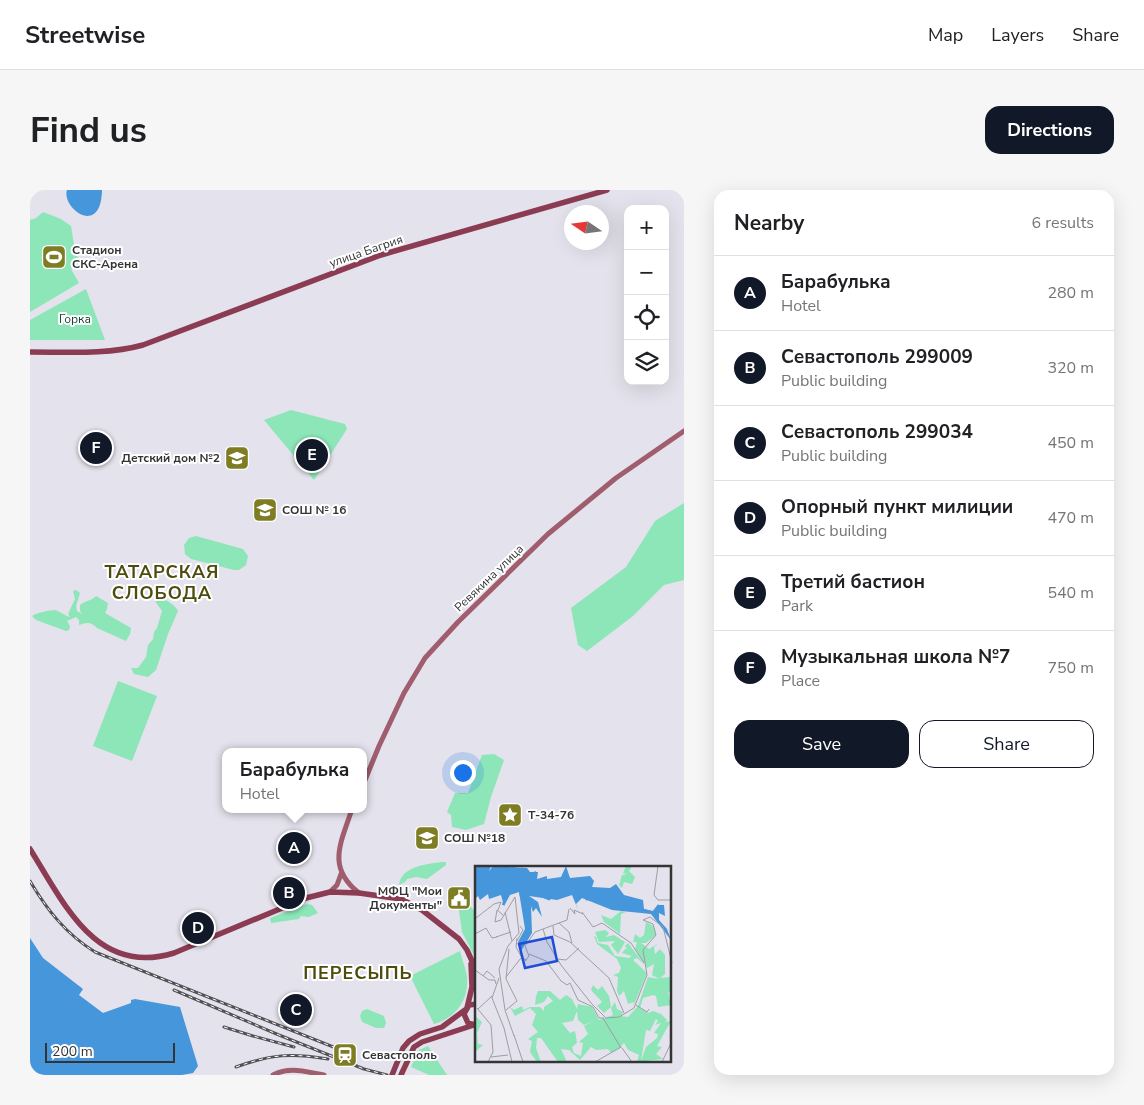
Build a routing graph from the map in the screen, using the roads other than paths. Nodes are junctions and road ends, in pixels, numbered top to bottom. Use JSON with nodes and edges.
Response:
{"nodes":[{"id":1,"x":607,"y":190,"type":"edge"},
{"id":2,"x":30,"y":352,"type":"edge"},
{"id":3,"x":684,"y":431,"type":"edge"},
{"id":4,"x":367,"y":775,"type":"edge"},
{"id":5,"x":351,"y":813,"type":"edge"},
{"id":6,"x":30,"y":849,"type":"edge"},
{"id":7,"x":342,"y":873,"type":"junction"},
{"id":8,"x":330,"y":892,"type":"junction"},
{"id":9,"x":360,"y":893,"type":"junction"},
{"id":10,"x":471,"y":959,"type":"junction"},
{"id":11,"x":475,"y":969,"type":"edge"},
{"id":12,"x":475,"y":1004,"type":"edge"},
{"id":13,"x":466,"y":1009,"type":"junction"},
{"id":14,"x":475,"y":1024,"type":"edge"},
{"id":15,"x":475,"y":1024,"type":"edge"},
{"id":16,"x":273,"y":1075,"type":"edge"},
{"id":17,"x":324,"y":1075,"type":"edge"},
{"id":18,"x":392,"y":1075,"type":"edge"},
{"id":19,"x":401,"y":1075,"type":"edge"}],
"edges":[{"from":1,"to":2,"type":"main road","name":"улица Багрия"},
{"from":3,"to":4,"type":"main road","name":"Ревякина улица"},
{"from":5,"to":7,"type":"main road"},
{"from":6,"to":8,"type":"main road"},
{"from":7,"to":8,"type":"main road"},
{"from":7,"to":9,"type":"main road"},
{"from":8,"to":9,"type":"main road"},
{"from":9,"to":10,"type":"main road"},
{"from":10,"to":11,"type":"main road"},
{"from":10,"to":13,"type":"main road"},
{"from":12,"to":13,"type":"main road"},
{"from":13,"to":14,"type":"main road"},
{"from":13,"to":18,"type":"main road"},
{"from":15,"to":19,"type":"main road"},
{"from":16,"to":17,"type":"main road"}]}
